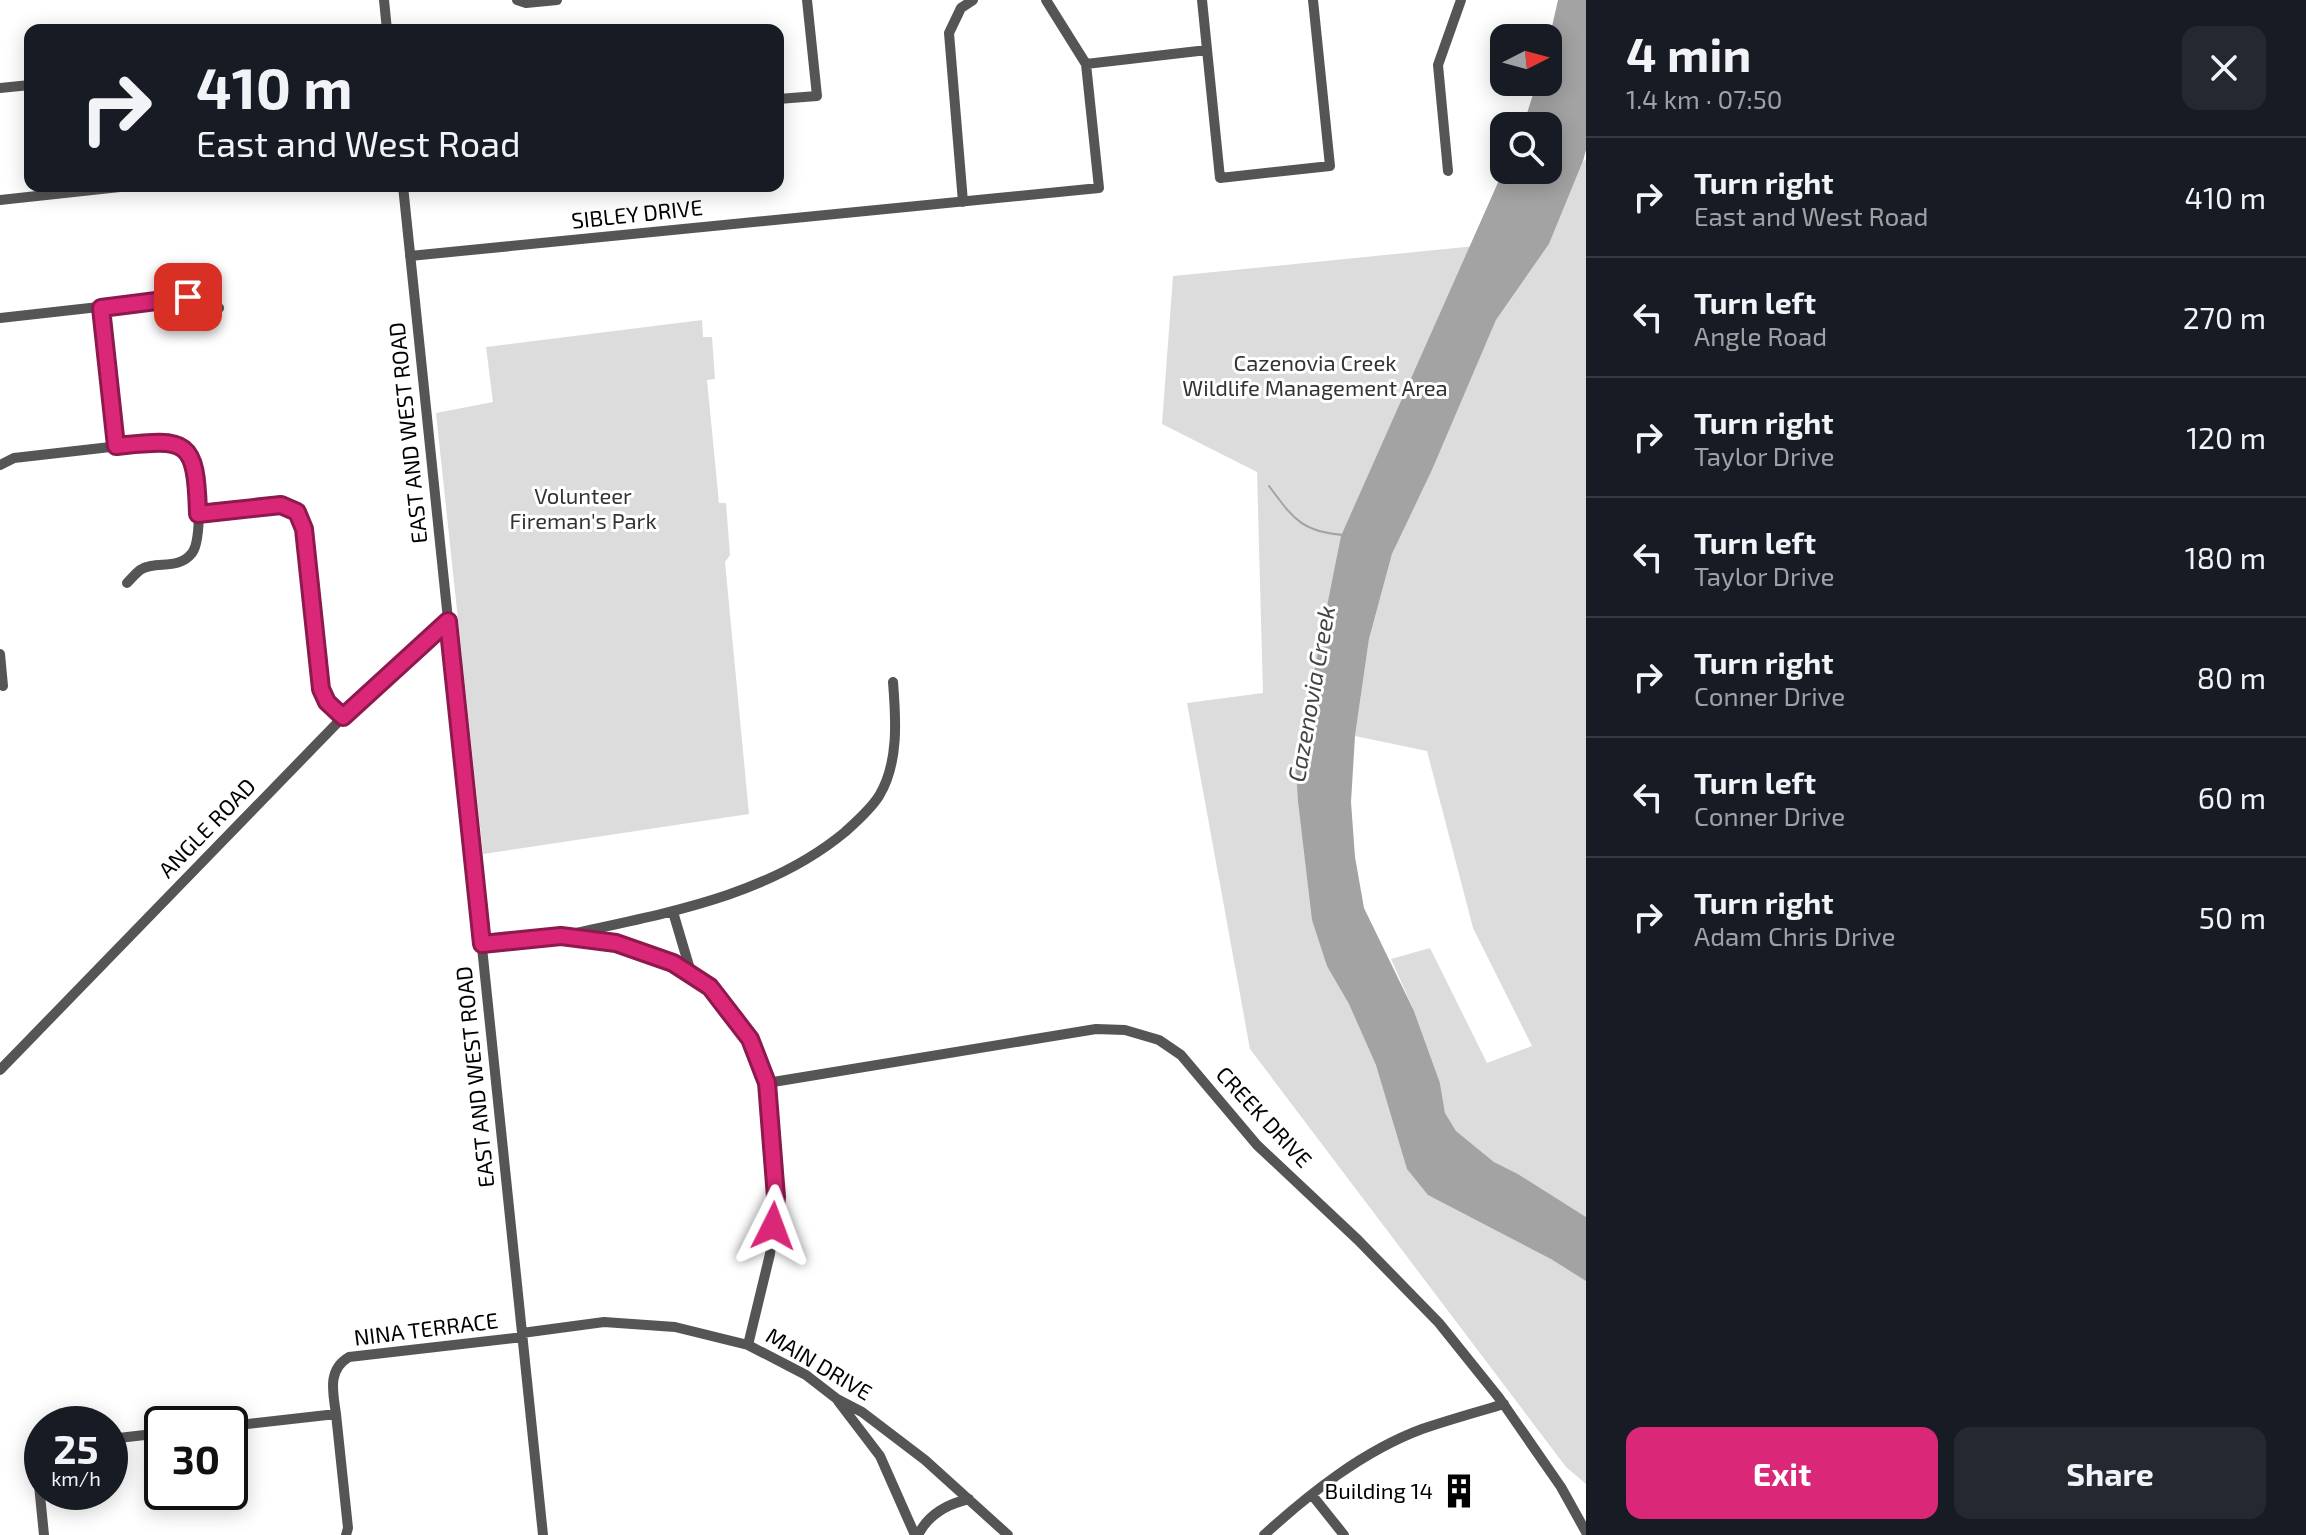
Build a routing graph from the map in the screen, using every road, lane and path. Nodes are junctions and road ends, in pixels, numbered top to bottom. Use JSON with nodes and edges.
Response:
{"nodes":[{"id":1,"x":384,"y":0,"type":"edge"},
{"id":2,"x":517,"y":0,"type":"edge"},
{"id":3,"x":557,"y":0,"type":"edge"},
{"id":4,"x":807,"y":0,"type":"edge"},
{"id":5,"x":973,"y":0,"type":"edge"},
{"id":6,"x":1046,"y":0,"type":"edge"},
{"id":7,"x":1202,"y":0,"type":"edge"},
{"id":8,"x":1313,"y":0,"type":"edge"},
{"id":9,"x":1461,"y":0,"type":"edge"},
{"id":10,"x":386,"y":24,"type":"edge"},
{"id":11,"x":1207,"y":50,"type":"junction"},
{"id":12,"x":1086,"y":64,"type":"junction"},
{"id":13,"x":24,"y":86,"type":"edge"},
{"id":14,"x":0,"y":88,"type":"edge"},
{"id":15,"x":784,"y":99,"type":"edge"},
{"id":16,"x":1448,"y":171,"type":"dead end"},
{"id":17,"x":74,"y":192,"type":"edge"},
{"id":18,"x":404,"y":192,"type":"edge"},
{"id":19,"x":0,"y":200,"type":"edge"},
{"id":20,"x":963,"y":202,"type":"junction"},
{"id":21,"x":410,"y":256,"type":"junction"},
{"id":22,"x":101,"y":308,"type":"junction"},
{"id":23,"x":219,"y":308,"type":"dead end"},
{"id":24,"x":0,"y":318,"type":"edge"},
{"id":25,"x":116,"y":446,"type":"junction"},
{"id":26,"x":0,"y":465,"type":"edge"},
{"id":27,"x":198,"y":514,"type":"junction"},
{"id":28,"x":127,"y":583,"type":"dead end"},
{"id":29,"x":448,"y":621,"type":"junction"},
{"id":30,"x":0,"y":654,"type":"edge"},
{"id":31,"x":893,"y":682,"type":"dead end"},
{"id":32,"x":3,"y":686,"type":"dead end"},
{"id":33,"x":343,"y":717,"type":"junction"},
{"id":34,"x":673,"y":912,"type":"junction"},
{"id":35,"x":561,"y":936,"type":"junction"},
{"id":36,"x":482,"y":944,"type":"junction"},
{"id":37,"x":692,"y":976,"type":"junction"},
{"id":38,"x":0,"y":1070,"type":"edge"},
{"id":39,"x":767,"y":1083,"type":"junction"},
{"id":40,"x":522,"y":1335,"type":"junction"},
{"id":41,"x":748,"y":1345,"type":"junction"},
{"id":42,"x":837,"y":1399,"type":"junction"},
{"id":43,"x":1504,"y":1404,"type":"junction"},
{"id":44,"x":336,"y":1414,"type":"junction"},
{"id":45,"x":248,"y":1424,"type":"edge"},
{"id":46,"x":1312,"y":1495,"type":"junction"},
{"id":47,"x":969,"y":1499,"type":"junction"},
{"id":48,"x":42,"y":1510,"type":"edge"},
{"id":49,"x":1586,"y":1532,"type":"edge"},
{"id":50,"x":44,"y":1535,"type":"edge"},
{"id":51,"x":346,"y":1535,"type":"edge"},
{"id":52,"x":543,"y":1535,"type":"edge"},
{"id":53,"x":916,"y":1535,"type":"edge"},
{"id":54,"x":1008,"y":1535,"type":"edge"},
{"id":55,"x":1264,"y":1535,"type":"edge"},
{"id":56,"x":1344,"y":1535,"type":"edge"}],
"edges":[{"from":1,"to":10,"type":"street"},
{"from":2,"to":3,"type":"street"},
{"from":4,"to":15,"type":"street"},
{"from":5,"to":20,"type":"street"},
{"from":6,"to":12,"type":"street"},
{"from":7,"to":11,"type":"street"},
{"from":8,"to":11,"type":"street"},
{"from":9,"to":16,"type":"street"},
{"from":11,"to":12,"type":"street"},
{"from":12,"to":20,"type":"street","name":"SIBLEY DRIVE"},
{"from":13,"to":14,"type":"street"},
{"from":17,"to":19,"type":"street"},
{"from":18,"to":21,"type":"street","name":"EAST AND WEST ROAD"},
{"from":20,"to":21,"type":"street","name":"SIBLEY DRIVE"},
{"from":21,"to":29,"type":"street","name":"EAST AND WEST ROAD"},
{"from":22,"to":23,"type":"street"},
{"from":22,"to":24,"type":"street"},
{"from":22,"to":25,"type":"street"},
{"from":25,"to":26,"type":"street"},
{"from":25,"to":27,"type":"street"},
{"from":27,"to":28,"type":"street"},
{"from":27,"to":33,"type":"street"},
{"from":29,"to":33,"type":"street","name":"ANGLE ROAD"},
{"from":29,"to":36,"type":"street","name":"EAST AND WEST ROAD"},
{"from":30,"to":32,"type":"street"},
{"from":31,"to":34,"type":"street"},
{"from":33,"to":38,"type":"street","name":"ANGLE ROAD"},
{"from":34,"to":35,"type":"street"},
{"from":34,"to":37,"type":"street"},
{"from":35,"to":36,"type":"street"},
{"from":35,"to":37,"type":"street"},
{"from":36,"to":40,"type":"street","name":"EAST AND WEST ROAD"},
{"from":37,"to":39,"type":"street"},
{"from":39,"to":41,"type":"street"},
{"from":39,"to":43,"type":"street","name":"CREEK DRIVE"},
{"from":40,"to":41,"type":"street","name":"MAIN DRIVE"},
{"from":40,"to":44,"type":"street","name":"NINA TERRACE"},
{"from":40,"to":52,"type":"street","name":"EAST AND WEST ROAD"},
{"from":41,"to":42,"type":"street","name":"MAIN DRIVE"},
{"from":42,"to":47,"type":"street","name":"MAIN DRIVE"},
{"from":42,"to":53,"type":"street"},
{"from":43,"to":46,"type":"street"},
{"from":43,"to":49,"type":"street","name":"CREEK DRIVE"},
{"from":44,"to":45,"type":"street"},
{"from":44,"to":51,"type":"street","name":"NINA TERRACE"},
{"from":46,"to":55,"type":"street"},
{"from":46,"to":56,"type":"street"},
{"from":47,"to":53,"type":"street"},
{"from":47,"to":54,"type":"street","name":"MAIN DRIVE"},
{"from":48,"to":50,"type":"street"}]}
